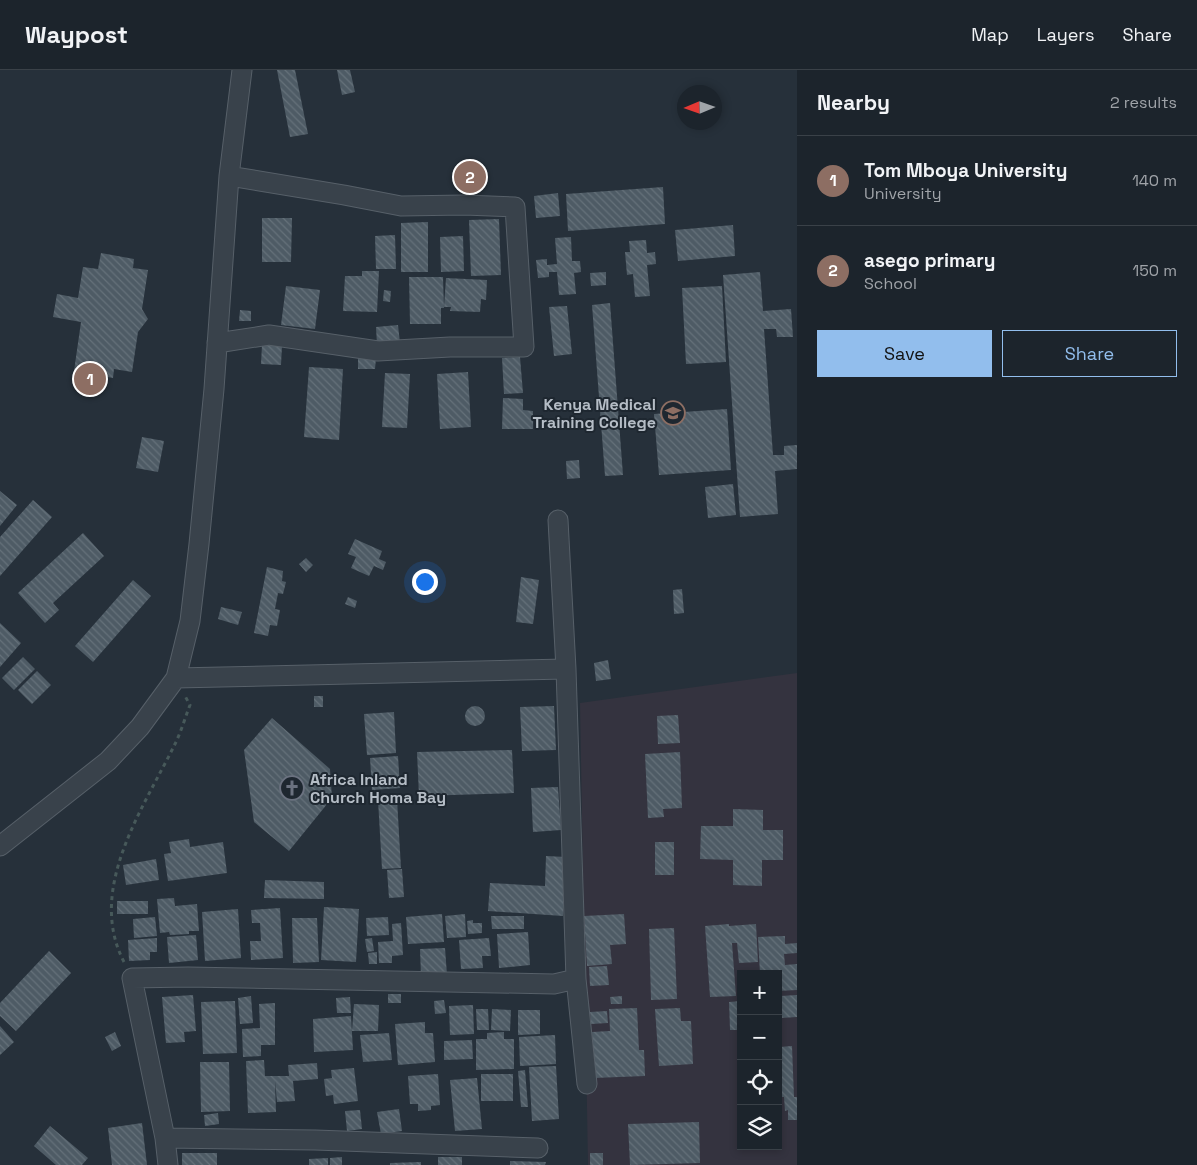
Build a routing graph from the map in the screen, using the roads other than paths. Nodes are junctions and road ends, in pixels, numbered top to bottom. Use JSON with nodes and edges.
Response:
{"nodes":[{"id":1,"x":242,"y":70,"type":"edge"},
{"id":2,"x":228,"y":176,"type":"junction"},
{"id":3,"x":217,"y":344,"type":"junction"},
{"id":4,"x":558,"y":520,"type":"dead end"},
{"id":5,"x":566,"y":669,"type":"junction"},
{"id":6,"x":176,"y":678,"type":"junction"},
{"id":7,"x":0,"y":846,"type":"edge"},
{"id":8,"x":576,"y":979,"type":"junction"},
{"id":9,"x":587,"y":1084,"type":"dead end"},
{"id":10,"x":165,"y":1138,"type":"junction"},
{"id":11,"x":538,"y":1148,"type":"dead end"},
{"id":12,"x":168,"y":1165,"type":"edge"}],
"edges":[{"from":1,"to":2,"type":"street"},
{"from":2,"to":3,"type":"street"},
{"from":2,"to":3,"type":"street"},
{"from":3,"to":6,"type":"street"},
{"from":4,"to":5,"type":"street"},
{"from":5,"to":6,"type":"street"},
{"from":5,"to":8,"type":"street"},
{"from":6,"to":7,"type":"street"},
{"from":8,"to":9,"type":"street"},
{"from":8,"to":10,"type":"street"},
{"from":10,"to":11,"type":"street"},
{"from":10,"to":12,"type":"street"}]}
